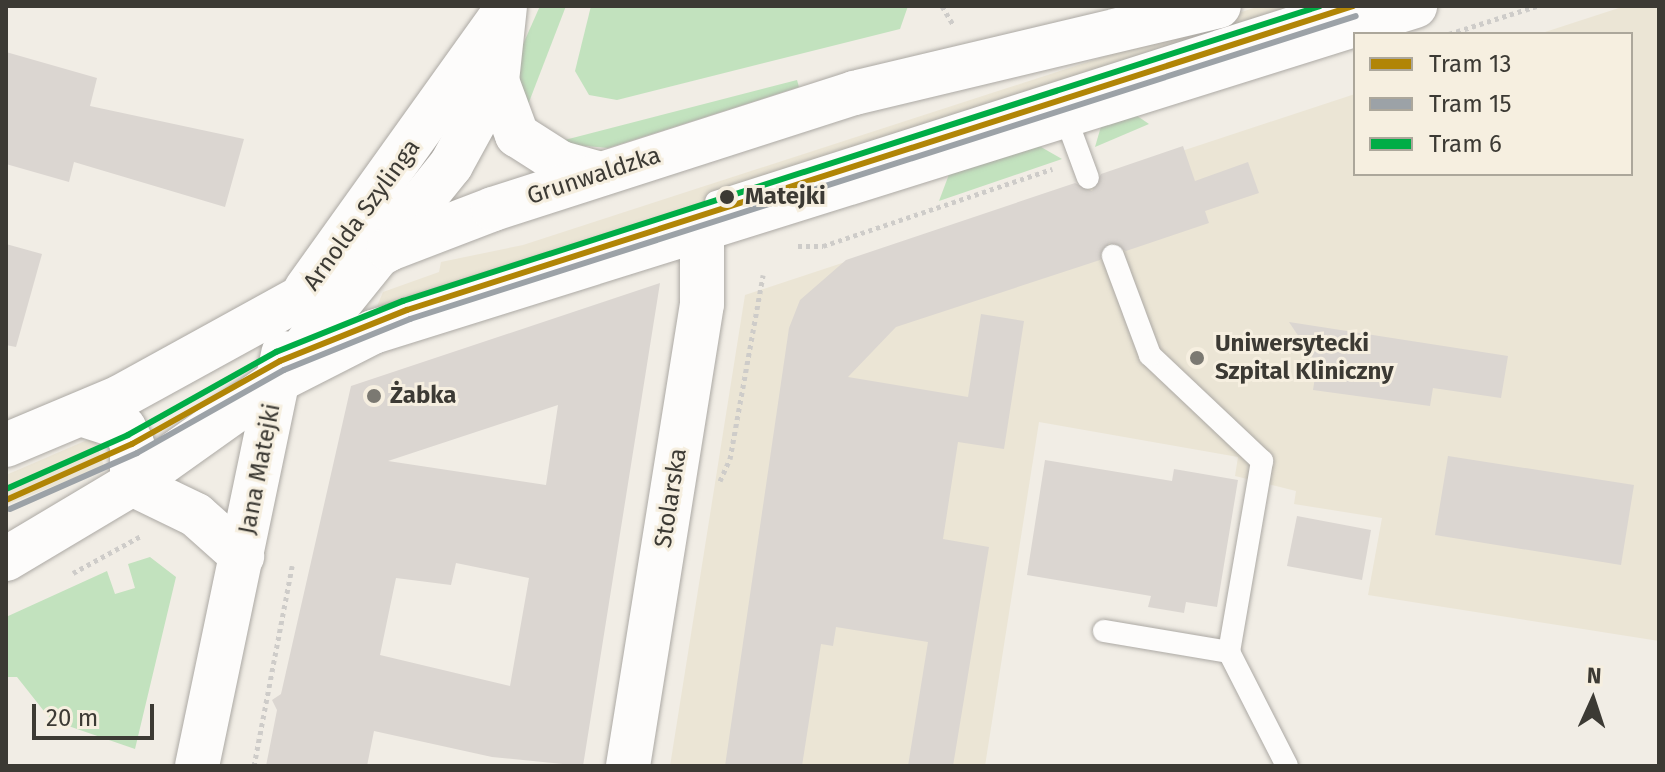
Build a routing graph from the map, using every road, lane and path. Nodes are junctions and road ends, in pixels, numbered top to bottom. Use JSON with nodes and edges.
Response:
{"nodes":[{"id":1,"x":942,"y":6,"type":"edge"},
{"id":2,"x":1219,"y":6,"type":"edge"},
{"id":3,"x":1328,"y":6,"type":"edge"},
{"id":4,"x":1415,"y":6,"type":"edge"},
{"id":5,"x":1537,"y":6,"type":"edge"},
{"id":6,"x":504,"y":10,"type":"edge"},
{"id":7,"x":1454,"y":32,"type":"edge"},
{"id":8,"x":959,"y":35,"type":"dead end"},
{"id":9,"x":497,"y":81,"type":"junction"},
{"id":10,"x":1064,"y":113,"type":"junction"},
{"id":11,"x":601,"y":174,"type":"junction"},
{"id":12,"x":1088,"y":178,"type":"dead end"},
{"id":13,"x":702,"y":229,"type":"junction"},
{"id":14,"x":389,"y":249,"type":"junction"},
{"id":15,"x":1113,"y":256,"type":"dead end"},
{"id":16,"x":763,"y":275,"type":"dead end"},
{"id":17,"x":305,"y":291,"type":"junction"},
{"id":18,"x":277,"y":381,"type":"junction"},
{"id":19,"x":84,"y":415,"type":"junction"},
{"id":20,"x":6,"y":445,"type":"edge"},
{"id":21,"x":132,"y":484,"type":"junction"},
{"id":22,"x":716,"y":500,"type":"dead end"},
{"id":23,"x":177,"y":503,"type":"junction"},
{"id":24,"x":112,"y":556,"type":"dead end"},
{"id":25,"x":242,"y":556,"type":"junction"},
{"id":26,"x":6,"y":559,"type":"edge"},
{"id":27,"x":292,"y":566,"type":"dead end"},
{"id":28,"x":1104,"y":631,"type":"dead end"},
{"id":29,"x":1229,"y":652,"type":"junction"},
{"id":30,"x":197,"y":766,"type":"edge"},
{"id":31,"x":254,"y":766,"type":"edge"},
{"id":32,"x":628,"y":766,"type":"edge"},
{"id":33,"x":1287,"y":766,"type":"edge"}],
"edges":[{"from":1,"to":8,"type":"path"},
{"from":2,"to":11,"type":"street","name":"Grunwaldzka"},
{"from":3,"to":13,"type":"lane"},
{"from":4,"to":10,"type":"street"},
{"from":5,"to":7,"type":"path"},
{"from":6,"to":9,"type":"street","name":"Arnolda Szylinga"},
{"from":6,"to":17,"type":"street","name":"Arnolda Szylinga"},
{"from":9,"to":11,"type":"street"},
{"from":9,"to":14,"type":"street","name":"Arnolda Szylinga"},
{"from":10,"to":12,"type":"lane"},
{"from":10,"to":13,"type":"street"},
{"from":11,"to":14,"type":"street","name":"Grunwaldzka"},
{"from":13,"to":18,"type":"street"},
{"from":13,"to":32,"type":"street","name":"Stolarska"},
{"from":14,"to":17,"type":"street","name":"Grunwaldzka"},
{"from":14,"to":18,"type":"street","name":"Arnolda Szylinga"},
{"from":15,"to":29,"type":"lane"},
{"from":16,"to":22,"type":"path"},
{"from":17,"to":18,"type":"street","name":"Arnolda Szylinga"},
{"from":17,"to":19,"type":"street","name":"Grunwaldzka"},
{"from":18,"to":21,"type":"street"},
{"from":18,"to":25,"type":"street","name":"Jana Matejki"},
{"from":19,"to":20,"type":"street","name":"Grunwaldzka"},
{"from":19,"to":21,"type":"street"},
{"from":21,"to":23,"type":"street","name":"Jana Matejki"},
{"from":21,"to":26,"type":"street"},
{"from":23,"to":24,"type":"path"},
{"from":23,"to":25,"type":"street","name":"Jana Matejki"},
{"from":25,"to":30,"type":"street","name":"Jana Matejki"},
{"from":27,"to":31,"type":"path"},
{"from":28,"to":29,"type":"lane"},
{"from":29,"to":33,"type":"lane"}]}
